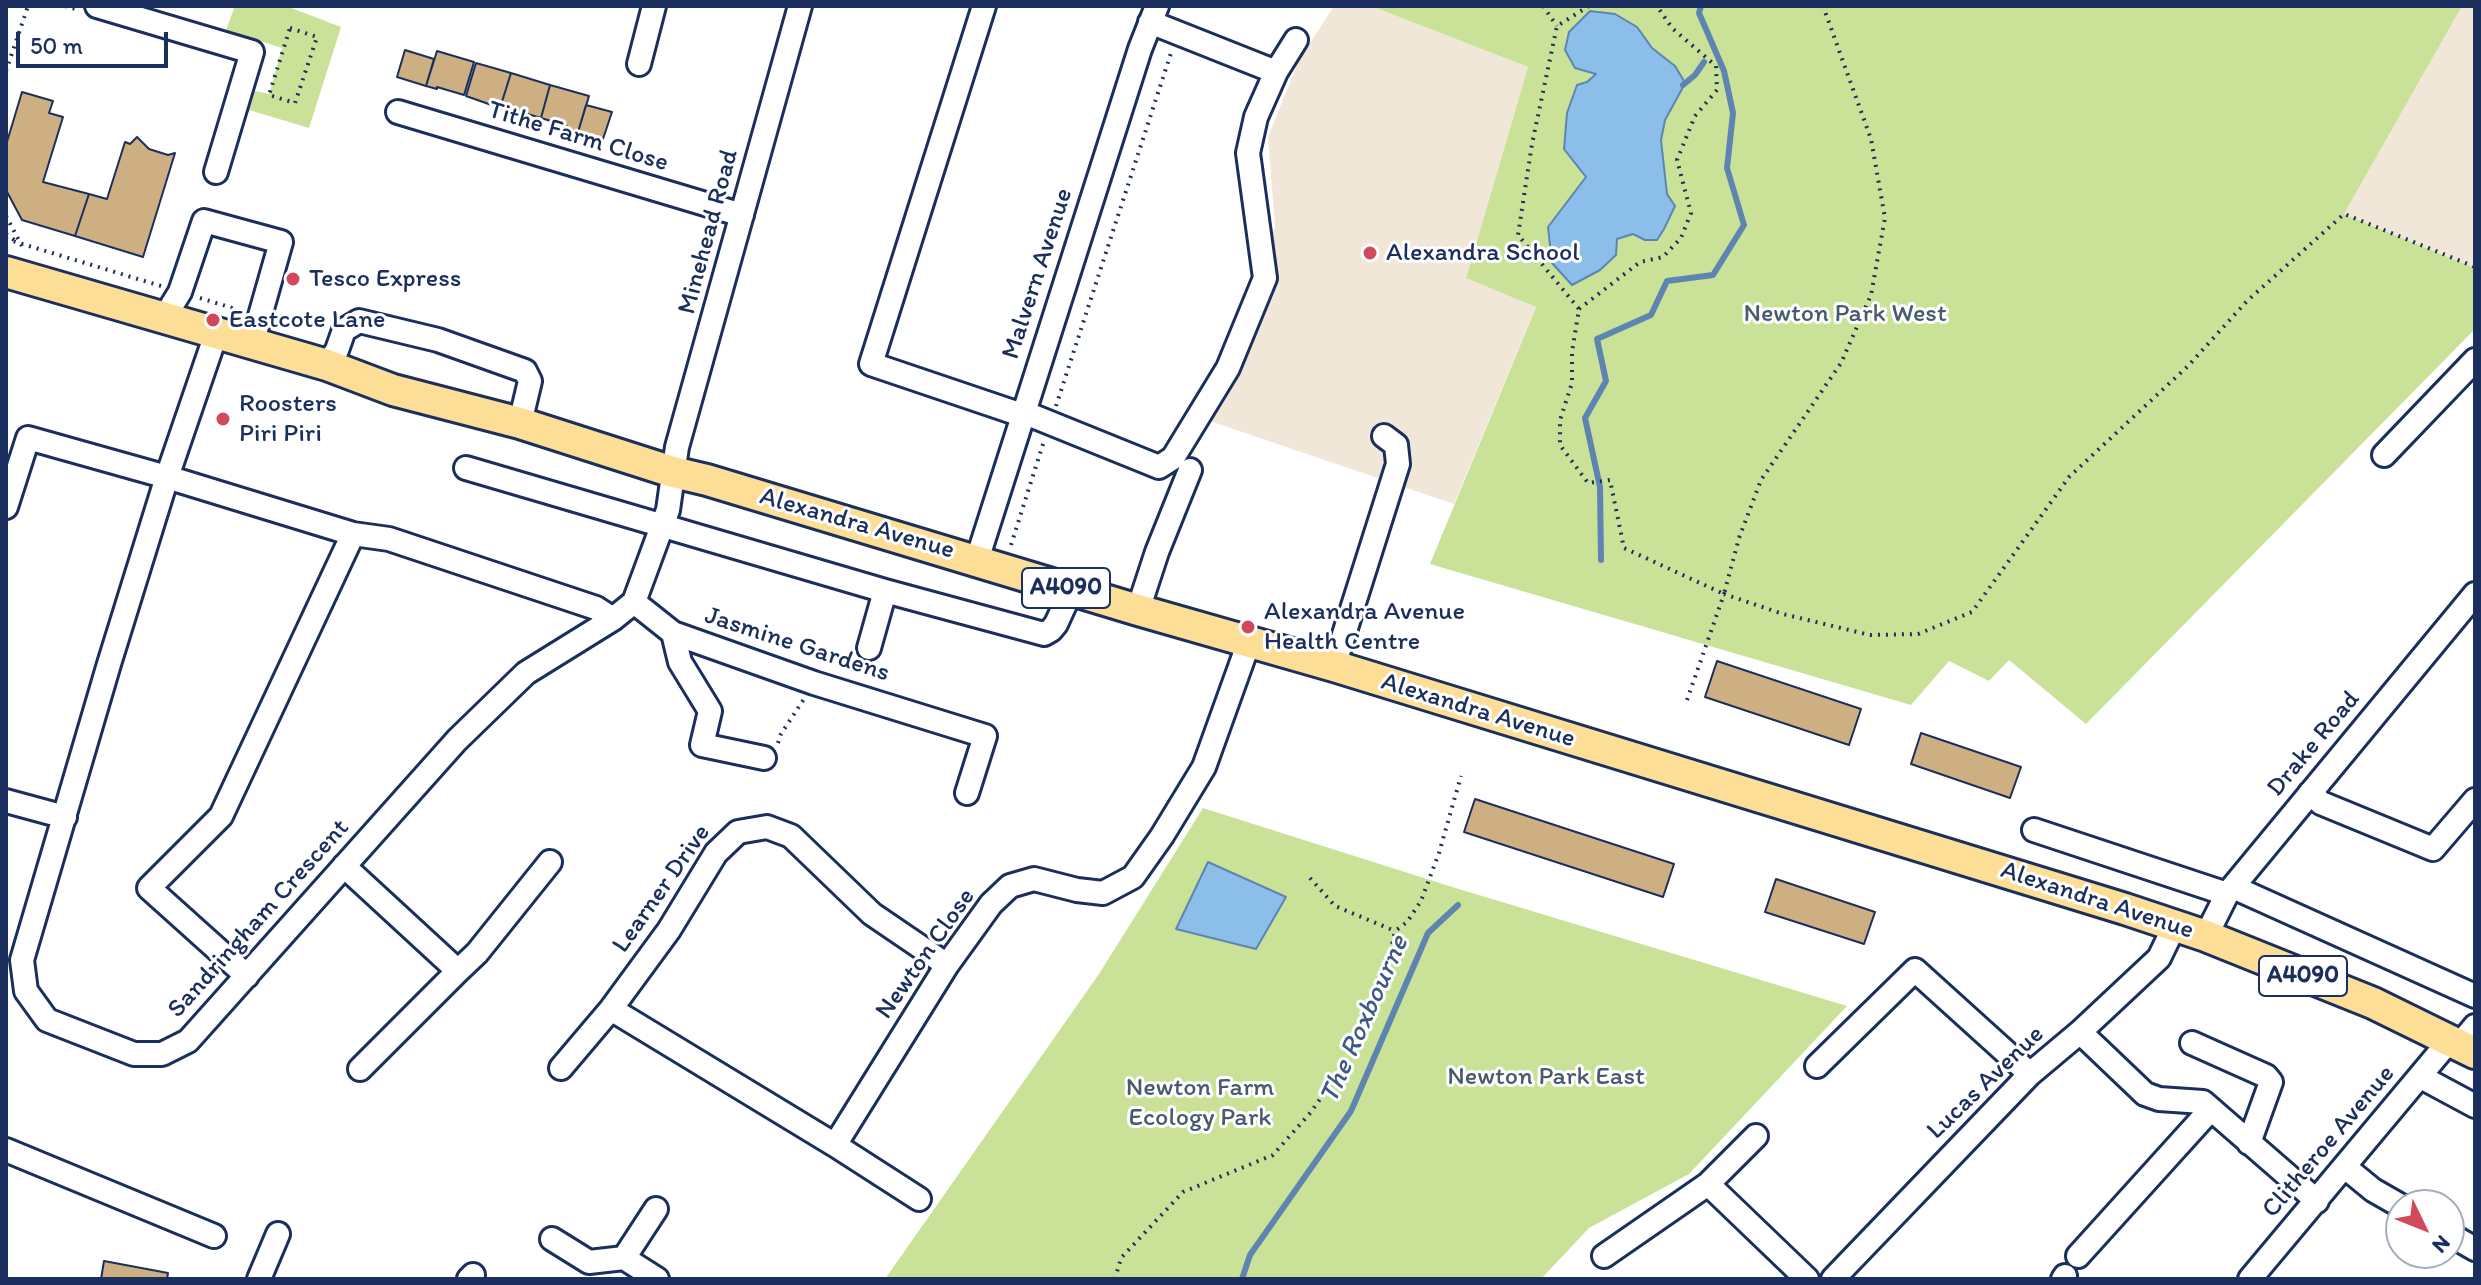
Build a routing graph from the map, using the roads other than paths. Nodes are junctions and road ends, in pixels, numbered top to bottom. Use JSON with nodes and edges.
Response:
{"nodes":[{"id":1,"x":654,"y":6,"type":"edge"},
{"id":2,"x":800,"y":6,"type":"edge"},
{"id":3,"x":984,"y":6,"type":"edge"},
{"id":4,"x":88,"y":8,"type":"edge"},
{"id":5,"x":1153,"y":14,"type":"edge"},
{"id":6,"x":1296,"y":40,"type":"dead end"},
{"id":7,"x":639,"y":64,"type":"dead end"},
{"id":8,"x":1276,"y":72,"type":"junction"},
{"id":9,"x":398,"y":112,"type":"dead end"},
{"id":10,"x":216,"y":172,"type":"dead end"},
{"id":11,"x":742,"y":215,"type":"junction"},
{"id":12,"x":6,"y":272,"type":"edge"},
{"id":13,"x":164,"y":318,"type":"junction"},
{"id":14,"x":216,"y":334,"type":"junction"},
{"id":15,"x":252,"y":344,"type":"junction"},
{"id":16,"x":2475,"y":360,"type":"edge"},
{"id":17,"x":327,"y":365,"type":"junction"},
{"id":18,"x":1022,"y":414,"type":"junction"},
{"id":19,"x":520,"y":423,"type":"junction"},
{"id":20,"x":1384,"y":436,"type":"dead end"},
{"id":21,"x":2384,"y":455,"type":"dead end"},
{"id":22,"x":466,"y":468,"type":"dead end"},
{"id":23,"x":1190,"y":470,"type":"dead end"},
{"id":24,"x":673,"y":472,"type":"junction"},
{"id":25,"x":167,"y":477,"type":"junction"},
{"id":26,"x":6,"y":507,"type":"edge"},
{"id":27,"x":662,"y":526,"type":"junction"},
{"id":28,"x":353,"y":534,"type":"junction"},
{"id":29,"x":977,"y":560,"type":"junction"},
{"id":30,"x":1072,"y":589,"type":"junction"},
{"id":31,"x":885,"y":591,"type":"junction"},
{"id":32,"x":2475,"y":594,"type":"edge"},
{"id":33,"x":634,"y":602,"type":"junction"},
{"id":34,"x":1138,"y":610,"type":"junction"},
{"id":35,"x":613,"y":619,"type":"junction"},
{"id":36,"x":673,"y":633,"type":"junction"},
{"id":37,"x":1249,"y":642,"type":"junction"},
{"id":38,"x":869,"y":648,"type":"dead end"},
{"id":39,"x":1334,"y":666,"type":"junction"},
{"id":40,"x":764,"y":758,"type":"road end"},
{"id":41,"x":967,"y":793,"type":"dead end"},
{"id":42,"x":2310,"y":793,"type":"junction"},
{"id":43,"x":2475,"y":800,"type":"edge"},
{"id":44,"x":6,"y":801,"type":"edge"},
{"id":45,"x":65,"y":817,"type":"junction"},
{"id":46,"x":2034,"y":830,"type":"dead end"},
{"id":47,"x":550,"y":862,"type":"dead end"},
{"id":48,"x":344,"y":866,"type":"junction"},
{"id":49,"x":2230,"y":890,"type":"junction"},
{"id":50,"x":2175,"y":925,"type":"junction"},
{"id":51,"x":2206,"y":936,"type":"junction"},
{"id":52,"x":947,"y":965,"type":"junction"},
{"id":53,"x":458,"y":971,"type":"junction"},
{"id":54,"x":247,"y":976,"type":"junction"},
{"id":55,"x":2475,"y":996,"type":"edge"},
{"id":56,"x":611,"y":1009,"type":"junction"},
{"id":57,"x":2080,"y":1032,"type":"junction"},
{"id":58,"x":2465,"y":1041,"type":"edge"},
{"id":59,"x":2192,"y":1043,"type":"dead end"},
{"id":60,"x":1817,"y":1066,"type":"dead end"},
{"id":61,"x":561,"y":1068,"type":"dead end"},
{"id":62,"x":360,"y":1069,"type":"dead end"},
{"id":63,"x":2030,"y":1074,"type":"junction"},
{"id":64,"x":2421,"y":1077,"type":"junction"},
{"id":65,"x":2475,"y":1106,"type":"edge"},
{"id":66,"x":2211,"y":1109,"type":"junction"},
{"id":67,"x":1756,"y":1136,"type":"dead end"},
{"id":68,"x":2249,"y":1143,"type":"junction"},
{"id":69,"x":835,"y":1145,"type":"junction"},
{"id":70,"x":6,"y":1150,"type":"edge"},
{"id":71,"x":2345,"y":1167,"type":"junction"},
{"id":72,"x":1708,"y":1184,"type":"junction"},
{"id":73,"x":2385,"y":1197,"type":"edge"},
{"id":74,"x":919,"y":1199,"type":"dead end"},
{"id":75,"x":2317,"y":1201,"type":"junction"},
{"id":76,"x":656,"y":1209,"type":"dead end"},
{"id":77,"x":278,"y":1234,"type":"dead end"},
{"id":78,"x":214,"y":1236,"type":"dead end"},
{"id":79,"x":552,"y":1239,"type":"dead end"},
{"id":80,"x":1604,"y":1256,"type":"dead end"},
{"id":81,"x":2078,"y":1256,"type":"dead end"},
{"id":82,"x":624,"y":1258,"type":"junction"},
{"id":83,"x":259,"y":1279,"type":"edge"},
{"id":84,"x":657,"y":1279,"type":"edge"},
{"id":85,"x":1807,"y":1279,"type":"edge"},
{"id":86,"x":1833,"y":1279,"type":"edge"},
{"id":87,"x":2250,"y":1279,"type":"edge"}],
"edges":[{"from":1,"to":7,"type":"street"},
{"from":2,"to":11,"type":"street","name":"Minehead Road"},
{"from":3,"to":18,"type":"street"},
{"from":4,"to":10,"type":"street"},
{"from":5,"to":8,"type":"street"},
{"from":5,"to":18,"type":"street","name":"Malvern Avenue"},
{"from":6,"to":8,"type":"street"},
{"from":8,"to":18,"type":"street"},
{"from":9,"to":11,"type":"street","name":"Tithe Farm Close"},
{"from":11,"to":24,"type":"street","name":"Minehead Road"},
{"from":12,"to":13,"type":"main road","name":"Alexandra Avenue","number":"A4090"},
{"from":13,"to":14,"type":"main road","name":"Alexandra Avenue","number":"A4090"},
{"from":13,"to":15,"type":"street"},
{"from":14,"to":15,"type":"main road","name":"Alexandra Avenue","number":"A4090"},
{"from":14,"to":25,"type":"street","name":"Sandringham Crescent"},
{"from":15,"to":17,"type":"main road","name":"Alexandra Avenue","number":"A4090"},
{"from":16,"to":21,"type":"street"},
{"from":17,"to":19,"type":"main road","name":"Alexandra Avenue","number":"A4090"},
{"from":17,"to":19,"type":"street"},
{"from":18,"to":29,"type":"street","name":"Malvern Avenue"},
{"from":19,"to":24,"type":"main road","name":"Alexandra Avenue","number":"A4090"},
{"from":20,"to":39,"type":"street"},
{"from":22,"to":27,"type":"street"},
{"from":23,"to":34,"type":"street"},
{"from":24,"to":27,"type":"street"},
{"from":24,"to":29,"type":"main road","name":"Alexandra Avenue","number":"A4090"},
{"from":25,"to":26,"type":"street"},
{"from":25,"to":28,"type":"street"},
{"from":25,"to":45,"type":"street","name":"Sandringham Crescent"},
{"from":27,"to":31,"type":"street"},
{"from":27,"to":33,"type":"street"},
{"from":28,"to":35,"type":"street"},
{"from":28,"to":54,"type":"street"},
{"from":29,"to":30,"type":"main road","name":"Alexandra Avenue","number":"A4090"},
{"from":30,"to":31,"type":"street"},
{"from":30,"to":34,"type":"main road","name":"Alexandra Avenue","number":"A4090"},
{"from":31,"to":38,"type":"street"},
{"from":32,"to":42,"type":"street","name":"Drake Road"},
{"from":33,"to":35,"type":"street","name":"Sandringham Crescent"},
{"from":33,"to":36,"type":"street","name":"Jasmine Gardens"},
{"from":34,"to":37,"type":"main road","name":"Alexandra Avenue","number":"A4090"},
{"from":35,"to":48,"type":"street","name":"Sandringham Crescent"},
{"from":36,"to":40,"type":"street"},
{"from":36,"to":41,"type":"street","name":"Jasmine Gardens"},
{"from":37,"to":39,"type":"main road","name":"Alexandra Avenue","number":"A4090"},
{"from":37,"to":52,"type":"street","name":"Newton Close"},
{"from":39,"to":50,"type":"main road","name":"Alexandra Avenue","number":"A4090"},
{"from":42,"to":43,"type":"street"},
{"from":42,"to":49,"type":"street","name":"Drake Road"},
{"from":44,"to":45,"type":"street"},
{"from":45,"to":54,"type":"street","name":"Sandringham Crescent"},
{"from":46,"to":49,"type":"street"},
{"from":47,"to":53,"type":"street"},
{"from":48,"to":53,"type":"street"},
{"from":48,"to":54,"type":"street","name":"Sandringham Crescent"},
{"from":49,"to":51,"type":"street","name":"Drake Road"},
{"from":49,"to":55,"type":"street"},
{"from":50,"to":51,"type":"main road","name":"Alexandra Avenue","number":"A4090"},
{"from":50,"to":57,"type":"street","name":"Lucas Avenue"},
{"from":51,"to":58,"type":"main road","name":"Alexandra Avenue","number":"A4090"},
{"from":52,"to":56,"type":"street","name":"Learner Drive"},
{"from":52,"to":69,"type":"street","name":"Newton Close"},
{"from":53,"to":62,"type":"street"},
{"from":56,"to":61,"type":"street","name":"Learner Drive"},
{"from":56,"to":69,"type":"street"},
{"from":57,"to":63,"type":"street","name":"Lucas Avenue"},
{"from":57,"to":66,"type":"street"},
{"from":58,"to":64,"type":"street","name":"Clitheroe Avenue"},
{"from":59,"to":68,"type":"street"},
{"from":60,"to":63,"type":"street"},
{"from":63,"to":86,"type":"street","name":"Lucas Avenue"},
{"from":64,"to":65,"type":"street"},
{"from":64,"to":71,"type":"street","name":"Clitheroe Avenue"},
{"from":66,"to":68,"type":"street"},
{"from":66,"to":81,"type":"street"},
{"from":67,"to":72,"type":"street"},
{"from":68,"to":75,"type":"street"},
{"from":69,"to":74,"type":"street"},
{"from":70,"to":78,"type":"street"},
{"from":71,"to":73,"type":"street"},
{"from":71,"to":75,"type":"street","name":"Clitheroe Avenue"},
{"from":72,"to":80,"type":"street"},
{"from":72,"to":85,"type":"street"},
{"from":75,"to":87,"type":"street","name":"Clitheroe Avenue"},
{"from":76,"to":82,"type":"street"},
{"from":77,"to":83,"type":"street"},
{"from":79,"to":82,"type":"street"},
{"from":82,"to":84,"type":"street"}]}
